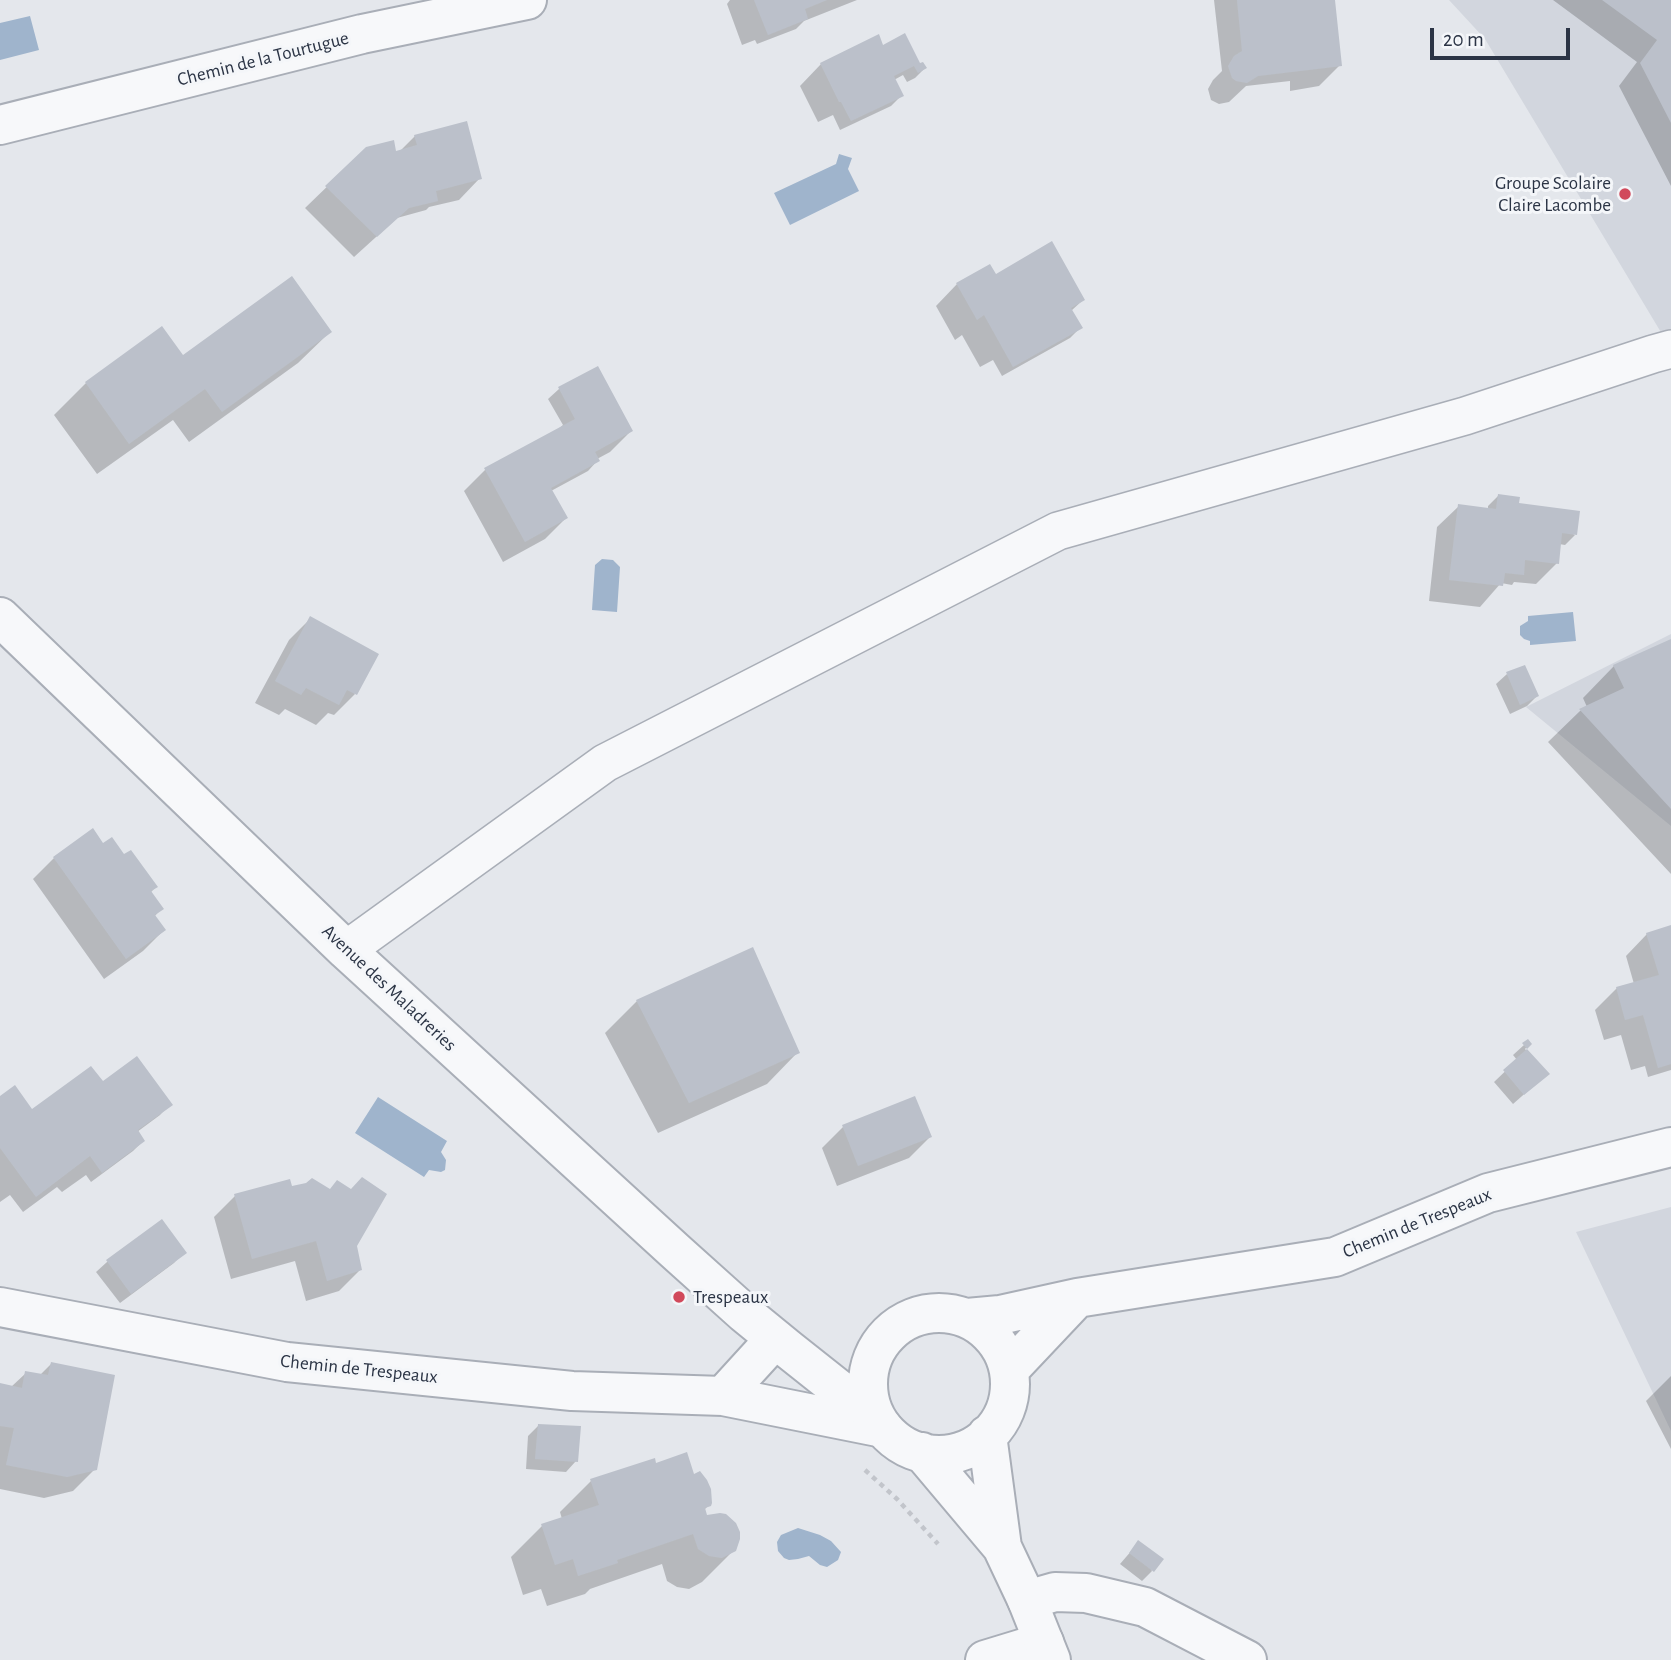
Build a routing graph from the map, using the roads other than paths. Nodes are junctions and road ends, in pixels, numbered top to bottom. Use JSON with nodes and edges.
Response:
{"nodes":[{"id":1,"x":527,"y":0,"type":"edge"},
{"id":2,"x":0,"y":125,"type":"edge"},
{"id":3,"x":1671,"y":349,"type":"edge"},
{"id":4,"x":0,"y":617,"type":"edge"},
{"id":5,"x":346,"y":950,"type":"junction"},
{"id":6,"x":1671,"y":1147,"type":"edge"},
{"id":7,"x":1077,"y":1298,"type":"junction"},
{"id":8,"x":0,"y":1307,"type":"edge"},
{"id":9,"x":967,"y":1318,"type":"junction"},
{"id":10,"x":781,"y":1344,"type":"junction"},
{"id":11,"x":872,"y":1359,"type":"junction"},
{"id":12,"x":1009,"y":1370,"type":"junction"},
{"id":13,"x":723,"y":1395,"type":"junction"},
{"id":14,"x":878,"y":1419,"type":"junction"},
{"id":15,"x":987,"y":1436,"type":"junction"},
{"id":16,"x":922,"y":1452,"type":"junction"},
{"id":17,"x":1002,"y":1546,"type":"junction"},
{"id":18,"x":1027,"y":1600,"type":"junction"},
{"id":19,"x":1048,"y":1651,"type":"edge"},
{"id":20,"x":985,"y":1660,"type":"edge"},
{"id":21,"x":1247,"y":1660,"type":"edge"}],
"edges":[{"from":1,"to":2,"type":"street","name":"Chemin de la Tourtugue"},
{"from":3,"to":5,"type":"street"},
{"from":4,"to":5,"type":"street","name":"Avenue des Maladreries"},
{"from":5,"to":10,"type":"street","name":"Avenue des Maladreries"},
{"from":6,"to":7,"type":"street","name":"Chemin de Trespeaux"},
{"from":7,"to":9,"type":"street","name":"Chemin de Trespeaux"},
{"from":7,"to":12,"type":"street"},
{"from":8,"to":13,"type":"street","name":"Chemin de Trespeaux"},
{"from":9,"to":11,"type":"street"},
{"from":9,"to":12,"type":"street"},
{"from":10,"to":11,"type":"street"},
{"from":10,"to":13,"type":"street"},
{"from":10,"to":14,"type":"street","name":"Avenue des Maladreries"},
{"from":11,"to":14,"type":"street"},
{"from":12,"to":15,"type":"street"},
{"from":13,"to":14,"type":"street","name":"Chemin de Trespeaux"},
{"from":14,"to":16,"type":"street"},
{"from":15,"to":16,"type":"street"},
{"from":15,"to":17,"type":"street"},
{"from":16,"to":17,"type":"street"},
{"from":17,"to":18,"type":"street"},
{"from":18,"to":19,"type":"street"},
{"from":18,"to":21,"type":"street"},
{"from":19,"to":20,"type":"street"}]}
